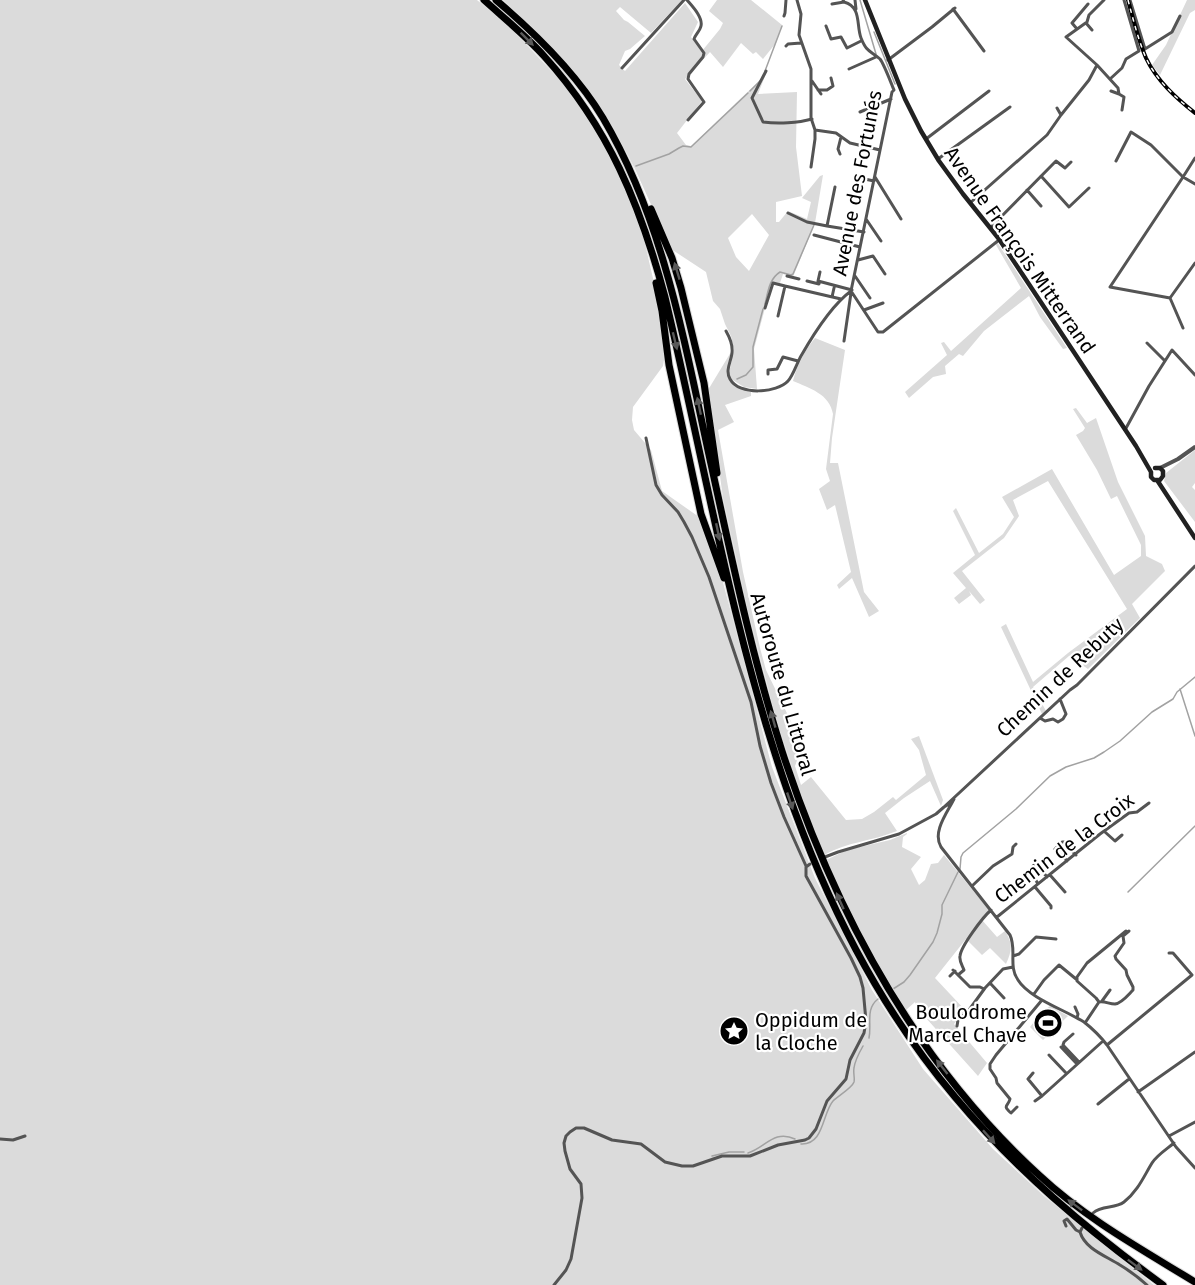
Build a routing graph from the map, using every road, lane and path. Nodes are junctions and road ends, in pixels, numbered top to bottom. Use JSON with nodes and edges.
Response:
{"nodes":[{"id":1,"x":484,"y":0,"type":"edge"},
{"id":2,"x":496,"y":0,"type":"edge"},
{"id":3,"x":685,"y":0,"type":"edge"},
{"id":4,"x":786,"y":0,"type":"edge"},
{"id":5,"x":797,"y":0,"type":"edge"},
{"id":6,"x":855,"y":0,"type":"edge"},
{"id":7,"x":865,"y":0,"type":"edge"},
{"id":8,"x":1104,"y":0,"type":"edge"},
{"id":9,"x":1124,"y":0,"type":"edge"},
{"id":10,"x":1130,"y":0,"type":"edge"},
{"id":11,"x":843,"y":1,"type":"edge"},
{"id":12,"x":832,"y":4,"type":"dead end"},
{"id":13,"x":1088,"y":4,"type":"dead end"},
{"id":14,"x":856,"y":11,"type":"junction"},
{"id":15,"x":783,"y":16,"type":"dead end"},
{"id":16,"x":1180,"y":16,"type":"dead end"},
{"id":17,"x":1086,"y":23,"type":"junction"},
{"id":18,"x":826,"y":26,"type":"dead end"},
{"id":19,"x":1137,"y":26,"type":"junction"},
{"id":20,"x":1131,"y":27,"type":"junction"},
{"id":21,"x":1077,"y":30,"type":"junction"},
{"id":22,"x":1092,"y":30,"type":"dead end"},
{"id":23,"x":862,"y":41,"type":"junction"},
{"id":24,"x":801,"y":43,"type":"junction"},
{"id":25,"x":786,"y":46,"type":"dead end"},
{"id":26,"x":984,"y":51,"type":"dead end"},
{"id":27,"x":876,"y":57,"type":"junction"},
{"id":28,"x":888,"y":60,"type":"junction"},
{"id":29,"x":1096,"y":65,"type":"junction"},
{"id":30,"x":622,"y":68,"type":"dead end"},
{"id":31,"x":849,"y":69,"type":"dead end"},
{"id":32,"x":766,"y":71,"type":"dead end"},
{"id":33,"x":831,"y":78,"type":"dead end"},
{"id":34,"x":1110,"y":79,"type":"junction"},
{"id":35,"x":812,"y":80,"type":"junction"},
{"id":36,"x":818,"y":90,"type":"junction"},
{"id":37,"x":1111,"y":91,"type":"dead end"},
{"id":38,"x":989,"y":92,"type":"dead end"},
{"id":39,"x":821,"y":94,"type":"dead end"},
{"id":40,"x":1119,"y":94,"type":"junction"},
{"id":41,"x":891,"y":99,"type":"junction"},
{"id":42,"x":1010,"y":107,"type":"dead end"},
{"id":43,"x":1058,"y":108,"type":"dead end"},
{"id":44,"x":1122,"y":110,"type":"dead end"},
{"id":45,"x":860,"y":112,"type":"dead end"},
{"id":46,"x":1061,"y":115,"type":"junction"},
{"id":47,"x":812,"y":119,"type":"junction"},
{"id":48,"x":688,"y":120,"type":"dead end"},
{"id":49,"x":815,"y":130,"type":"junction"},
{"id":50,"x":841,"y":137,"type":"junction"},
{"id":51,"x":926,"y":140,"type":"junction"},
{"id":52,"x":880,"y":150,"type":"junction"},
{"id":53,"x":840,"y":154,"type":"dead end"},
{"id":54,"x":1195,"y":158,"type":"edge"},
{"id":55,"x":938,"y":159,"type":"junction"},
{"id":56,"x":1116,"y":161,"type":"dead end"},
{"id":57,"x":1071,"y":162,"type":"dead end"},
{"id":58,"x":811,"y":167,"type":"dead end"},
{"id":59,"x":1041,"y":176,"type":"junction"},
{"id":60,"x":1183,"y":177,"type":"junction"},
{"id":61,"x":874,"y":179,"type":"junction"},
{"id":62,"x":1195,"y":184,"type":"edge"},
{"id":63,"x":835,"y":187,"type":"dead end"},
{"id":64,"x":1089,"y":188,"type":"dead end"},
{"id":65,"x":858,"y":189,"type":"dead end"},
{"id":66,"x":1027,"y":190,"type":"junction"},
{"id":67,"x":970,"y":203,"type":"junction"},
{"id":68,"x":1041,"y":206,"type":"dead end"},
{"id":69,"x":638,"y":211,"type":"junction"},
{"id":70,"x":788,"y":213,"type":"dead end"},
{"id":71,"x":866,"y":219,"type":"junction"},
{"id":72,"x":901,"y":219,"type":"dead end"},
{"id":73,"x":827,"y":226,"type":"junction"},
{"id":74,"x":990,"y":228,"type":"junction"},
{"id":75,"x":864,"y":232,"type":"junction"},
{"id":76,"x":814,"y":235,"type":"dead end"},
{"id":77,"x":999,"y":239,"type":"junction"},
{"id":78,"x":881,"y":241,"type":"dead end"},
{"id":79,"x":860,"y":247,"type":"junction"},
{"id":80,"x":858,"y":260,"type":"junction"},
{"id":81,"x":1195,"y":263,"type":"edge"},
{"id":82,"x":820,"y":272,"type":"dead end"},
{"id":83,"x":885,"y":274,"type":"dead end"},
{"id":84,"x":787,"y":276,"type":"dead end"},
{"id":85,"x":855,"y":276,"type":"junction"},
{"id":86,"x":799,"y":279,"type":"dead end"},
{"id":87,"x":807,"y":281,"type":"dead end"},
{"id":88,"x":813,"y":282,"type":"junction"},
{"id":89,"x":819,"y":284,"type":"dead end"},
{"id":90,"x":785,"y":286,"type":"junction"},
{"id":91,"x":828,"y":286,"type":"dead end"},
{"id":92,"x":834,"y":288,"type":"junction"},
{"id":93,"x":840,"y":289,"type":"dead end"},
{"id":94,"x":852,"y":291,"type":"junction"},
{"id":95,"x":811,"y":292,"type":"junction"},
{"id":96,"x":832,"y":297,"type":"junction"},
{"id":97,"x":870,"y":298,"type":"dead end"},
{"id":98,"x":1170,"y":298,"type":"junction"},
{"id":99,"x":841,"y":299,"type":"junction"},
{"id":100,"x":883,"y":303,"type":"dead end"},
{"id":101,"x":765,"y":308,"type":"dead end"},
{"id":102,"x":864,"y":310,"type":"junction"},
{"id":103,"x":778,"y":316,"type":"dead end"},
{"id":104,"x":1183,"y":328,"type":"dead end"},
{"id":105,"x":726,"y":331,"type":"dead end"},
{"id":106,"x":844,"y":341,"type":"dead end"},
{"id":107,"x":1147,"y":343,"type":"dead end"},
{"id":108,"x":798,"y":361,"type":"junction"},
{"id":109,"x":1165,"y":361,"type":"junction"},
{"id":110,"x":768,"y":374,"type":"dead end"},
{"id":111,"x":1195,"y":375,"type":"edge"},
{"id":112,"x":1125,"y":430,"type":"junction"},
{"id":113,"x":646,"y":438,"type":"dead end"},
{"id":114,"x":1195,"y":447,"type":"edge"},
{"id":115,"x":1178,"y":459,"type":"junction"},
{"id":116,"x":1155,"y":469,"type":"junction"},
{"id":117,"x":1160,"y":478,"type":"junction"},
{"id":118,"x":1195,"y":533,"type":"edge"},
{"id":119,"x":1195,"y":538,"type":"edge"},
{"id":120,"x":1195,"y":566,"type":"edge"},
{"id":121,"x":752,"y":677,"type":"junction"},
{"id":122,"x":1060,"y":699,"type":"junction"},
{"id":123,"x":1040,"y":718,"type":"junction"},
{"id":124,"x":952,"y":801,"type":"junction"},
{"id":125,"x":1149,"y":803,"type":"dead end"},
{"id":126,"x":1105,"y":832,"type":"junction"},
{"id":127,"x":1122,"y":835,"type":"dead end"},
{"id":128,"x":1017,"y":844,"type":"dead end"},
{"id":129,"x":1076,"y":855,"type":"junction"},
{"id":130,"x":825,"y":857,"type":"dead end"},
{"id":131,"x":1067,"y":861,"type":"junction"},
{"id":132,"x":1048,"y":876,"type":"junction"},
{"id":133,"x":972,"y":886,"type":"junction"},
{"id":134,"x":1037,"y":886,"type":"junction"},
{"id":135,"x":1065,"y":892,"type":"dead end"},
{"id":136,"x":1051,"y":908,"type":"dead end"},
{"id":137,"x":991,"y":910,"type":"junction"},
{"id":138,"x":997,"y":917,"type":"junction"},
{"id":139,"x":1056,"y":939,"type":"dead end"},
{"id":140,"x":1169,"y":953,"type":"dead end"},
{"id":141,"x":1013,"y":956,"type":"junction"},
{"id":142,"x":1013,"y":967,"type":"junction"},
{"id":143,"x":955,"y":972,"type":"junction"},
{"id":144,"x":950,"y":976,"type":"dead end"},
{"id":145,"x":1076,"y":979,"type":"junction"},
{"id":146,"x":990,"y":983,"type":"junction"},
{"id":147,"x":984,"y":989,"type":"junction"},
{"id":148,"x":1110,"y":990,"type":"dead end"},
{"id":149,"x":1034,"y":994,"type":"junction"},
{"id":150,"x":1004,"y":998,"type":"dead end"},
{"id":151,"x":1042,"y":999,"type":"junction"},
{"id":152,"x":1100,"y":1002,"type":"junction"},
{"id":153,"x":1075,"y":1007,"type":"dead end"},
{"id":154,"x":1077,"y":1018,"type":"junction"},
{"id":155,"x":1085,"y":1023,"type":"junction"},
{"id":156,"x":957,"y":1026,"type":"dead end"},
{"id":157,"x":1073,"y":1034,"type":"dead end"},
{"id":158,"x":1103,"y":1040,"type":"junction"},
{"id":159,"x":1107,"y":1045,"type":"junction"},
{"id":160,"x":1061,"y":1047,"type":"dead end"},
{"id":161,"x":1195,"y":1052,"type":"edge"},
{"id":162,"x":1049,"y":1055,"type":"dead end"},
{"id":163,"x":1078,"y":1063,"type":"junction"},
{"id":164,"x":1033,"y":1072,"type":"dead end"},
{"id":165,"x":1067,"y":1073,"type":"junction"},
{"id":166,"x":1129,"y":1079,"type":"junction"},
{"id":167,"x":1138,"y":1092,"type":"junction"},
{"id":168,"x":1042,"y":1096,"type":"junction"},
{"id":169,"x":1035,"y":1101,"type":"dead end"},
{"id":170,"x":1098,"y":1104,"type":"dead end"},
{"id":171,"x":1017,"y":1107,"type":"dead end"},
{"id":172,"x":1195,"y":1122,"type":"edge"},
{"id":173,"x":26,"y":1136,"type":"dead end"},
{"id":174,"x":1169,"y":1136,"type":"junction"},
{"id":175,"x":0,"y":1139,"type":"edge"},
{"id":176,"x":1174,"y":1143,"type":"junction"},
{"id":177,"x":1195,"y":1168,"type":"edge"},
{"id":178,"x":1093,"y":1213,"type":"dead end"},
{"id":179,"x":1066,"y":1226,"type":"dead end"},
{"id":180,"x":1195,"y":1282,"type":"edge"},
{"id":181,"x":554,"y":1285,"type":"edge"},
{"id":182,"x":1147,"y":1285,"type":"edge"},
{"id":183,"x":1162,"y":1285,"type":"edge"}],
"edges":[{"from":1,"to":69,"type":"highway","name":"Autoroute du Littoral","one_way":true},
{"from":180,"to":2,"type":"highway","name":"Autoroute du Littoral","one_way":true},
{"from":3,"to":30,"type":"street"},
{"from":3,"to":48,"type":"street"},
{"from":4,"to":15,"type":"street"},
{"from":5,"to":24,"type":"street"},
{"from":6,"to":14,"type":"street"},
{"from":7,"to":28,"type":"main road","name":"Avenue François Mitterrand"},
{"from":8,"to":17,"type":"street"},
{"from":9,"to":20,"type":"street"},
{"from":10,"to":19,"type":"street"},
{"from":11,"to":12,"type":"street"},
{"from":11,"to":14,"type":"street"},
{"from":13,"to":21,"type":"street"},
{"from":14,"to":23,"type":"street"},
{"from":16,"to":19,"type":"street"},
{"from":17,"to":21,"type":"street"},
{"from":17,"to":22,"type":"street"},
{"from":18,"to":23,"type":"street"},
{"from":19,"to":20,"type":"street"},
{"from":20,"to":34,"type":"street"},
{"from":21,"to":29,"type":"street"},
{"from":23,"to":27,"type":"street"},
{"from":24,"to":25,"type":"street"},
{"from":24,"to":35,"type":"street"},
{"from":26,"to":28,"type":"street"},
{"from":27,"to":31,"type":"street"},
{"from":27,"to":41,"type":"street","name":"Avenue des Fortunés"},
{"from":28,"to":51,"type":"main road","name":"Avenue François Mitterrand"},
{"from":29,"to":34,"type":"street"},
{"from":29,"to":46,"type":"street"},
{"from":32,"to":47,"type":"street"},
{"from":33,"to":36,"type":"street"},
{"from":34,"to":40,"type":"street"},
{"from":35,"to":36,"type":"street"},
{"from":35,"to":47,"type":"street"},
{"from":36,"to":39,"type":"street"},
{"from":37,"to":40,"type":"street"},
{"from":38,"to":51,"type":"street"},
{"from":40,"to":44,"type":"street"},
{"from":41,"to":45,"type":"street"},
{"from":41,"to":52,"type":"street","name":"Avenue des Fortunés"},
{"from":42,"to":55,"type":"street"},
{"from":43,"to":46,"type":"street"},
{"from":46,"to":67,"type":"street"},
{"from":47,"to":49,"type":"street"},
{"from":49,"to":50,"type":"street"},
{"from":49,"to":58,"type":"street"},
{"from":50,"to":52,"type":"street"},
{"from":50,"to":53,"type":"street"},
{"from":51,"to":55,"type":"main road","name":"Avenue François Mitterrand"},
{"from":52,"to":61,"type":"street","name":"Avenue des Fortunés"},
{"from":54,"to":60,"type":"street"},
{"from":55,"to":67,"type":"main road","name":"Avenue François Mitterrand"},
{"from":56,"to":60,"type":"street"},
{"from":57,"to":59,"type":"street"},
{"from":59,"to":64,"type":"street"},
{"from":59,"to":66,"type":"street"},
{"from":60,"to":62,"type":"street"},
{"from":60,"to":98,"type":"street"},
{"from":61,"to":65,"type":"street"},
{"from":61,"to":71,"type":"street","name":"Avenue des Fortunés"},
{"from":61,"to":72,"type":"street"},
{"from":63,"to":73,"type":"street"},
{"from":66,"to":68,"type":"street"},
{"from":66,"to":74,"type":"street"},
{"from":67,"to":74,"type":"main road","name":"Avenue François Mitterrand"},
{"from":69,"to":121,"type":"highway","name":"Autoroute du Littoral","one_way":true},
{"from":69,"to":121,"type":"highway"},
{"from":70,"to":73,"type":"street"},
{"from":71,"to":75,"type":"street","name":"Avenue des Fortunés"},
{"from":71,"to":78,"type":"street"},
{"from":73,"to":75,"type":"street"},
{"from":74,"to":77,"type":"main road","name":"Avenue François Mitterrand"},
{"from":75,"to":79,"type":"street","name":"Avenue des Fortunés"},
{"from":76,"to":79,"type":"street"},
{"from":77,"to":102,"type":"street","name":"Avenue des Fortunés"},
{"from":77,"to":112,"type":"main road","name":"Avenue François Mitterrand"},
{"from":79,"to":80,"type":"street","name":"Avenue des Fortunés"},
{"from":80,"to":83,"type":"street"},
{"from":80,"to":85,"type":"street","name":"Avenue des Fortunés"},
{"from":81,"to":98,"type":"street"},
{"from":82,"to":94,"type":"street"},
{"from":84,"to":86,"type":"street"},
{"from":85,"to":94,"type":"street","name":"Avenue des Fortunés"},
{"from":85,"to":97,"type":"street"},
{"from":87,"to":88,"type":"street"},
{"from":88,"to":89,"type":"street"},
{"from":88,"to":95,"type":"street"},
{"from":90,"to":95,"type":"street"},
{"from":90,"to":101,"type":"street"},
{"from":90,"to":103,"type":"street"},
{"from":91,"to":92,"type":"street"},
{"from":92,"to":93,"type":"street"},
{"from":92,"to":96,"type":"street"},
{"from":94,"to":99,"type":"street"},
{"from":94,"to":102,"type":"street","name":"Avenue des Fortunés"},
{"from":94,"to":106,"type":"street"},
{"from":95,"to":96,"type":"street"},
{"from":96,"to":99,"type":"street"},
{"from":98,"to":104,"type":"street"},
{"from":99,"to":108,"type":"street"},
{"from":100,"to":102,"type":"street"},
{"from":105,"to":108,"type":"street"},
{"from":107,"to":109,"type":"street"},
{"from":108,"to":110,"type":"street"},
{"from":109,"to":111,"type":"street"},
{"from":109,"to":112,"type":"street"},
{"from":112,"to":116,"type":"main road","name":"Avenue François Mitterrand"},
{"from":113,"to":181,"type":"street"},
{"from":114,"to":115,"type":"street"},
{"from":115,"to":116,"type":"street"},
{"from":115,"to":117,"type":"street"},
{"from":116,"to":117,"type":"main road"},
{"from":116,"to":117,"type":"main road"},
{"from":117,"to":118,"type":"main road"},
{"from":117,"to":119,"type":"main road"},
{"from":120,"to":122,"type":"street","name":"Chemin de Rebuty"},
{"from":121,"to":183,"type":"highway","name":"Autoroute du Littoral","one_way":true},
{"from":122,"to":123,"type":"street","name":"Chemin de Rebuty"},
{"from":122,"to":123,"type":"street"},
{"from":123,"to":124,"type":"street","name":"Chemin de Rebuty"},
{"from":124,"to":130,"type":"street","name":"Chemin de Rebuty"},
{"from":124,"to":133,"type":"street"},
{"from":125,"to":126,"type":"street","name":"Chemin de la Croix"},
{"from":126,"to":127,"type":"street"},
{"from":126,"to":129,"type":"street","name":"Chemin de la Croix"},
{"from":128,"to":133,"type":"street"},
{"from":129,"to":131,"type":"street","name":"Chemin de la Croix"},
{"from":129,"to":131,"type":"street"},
{"from":131,"to":132,"type":"street","name":"Chemin de la Croix"},
{"from":132,"to":134,"type":"street","name":"Chemin de la Croix"},
{"from":132,"to":134,"type":"street"},
{"from":132,"to":135,"type":"street"},
{"from":133,"to":137,"type":"street"},
{"from":134,"to":136,"type":"street"},
{"from":134,"to":138,"type":"street","name":"Chemin de la Croix"},
{"from":137,"to":138,"type":"street"},
{"from":137,"to":143,"type":"street"},
{"from":138,"to":141,"type":"street"},
{"from":139,"to":141,"type":"street"},
{"from":140,"to":159,"type":"street"},
{"from":141,"to":142,"type":"street"},
{"from":142,"to":146,"type":"street"},
{"from":142,"to":149,"type":"street"},
{"from":143,"to":144,"type":"street"},
{"from":143,"to":147,"type":"street"},
{"from":145,"to":149,"type":"street"},
{"from":145,"to":152,"type":"street"},
{"from":145,"to":152,"type":"street"},
{"from":146,"to":147,"type":"street"},
{"from":146,"to":150,"type":"street"},
{"from":147,"to":156,"type":"street"},
{"from":148,"to":152,"type":"street"},
{"from":149,"to":151,"type":"street"},
{"from":151,"to":154,"type":"street"},
{"from":151,"to":171,"type":"street"},
{"from":152,"to":155,"type":"street"},
{"from":153,"to":154,"type":"street"},
{"from":154,"to":155,"type":"street"},
{"from":155,"to":158,"type":"street"},
{"from":157,"to":163,"type":"street"},
{"from":158,"to":159,"type":"street"},
{"from":158,"to":163,"type":"street"},
{"from":159,"to":166,"type":"street"},
{"from":160,"to":163,"type":"street"},
{"from":161,"to":167,"type":"street"},
{"from":162,"to":165,"type":"street"},
{"from":163,"to":165,"type":"street"},
{"from":164,"to":168,"type":"street"},
{"from":165,"to":168,"type":"street"},
{"from":166,"to":167,"type":"street"},
{"from":166,"to":170,"type":"street"},
{"from":167,"to":174,"type":"street"},
{"from":168,"to":169,"type":"street"},
{"from":172,"to":174,"type":"street"},
{"from":173,"to":175,"type":"street"},
{"from":174,"to":176,"type":"street"},
{"from":176,"to":177,"type":"street"},
{"from":176,"to":178,"type":"street"},
{"from":179,"to":182,"type":"street"}]}
